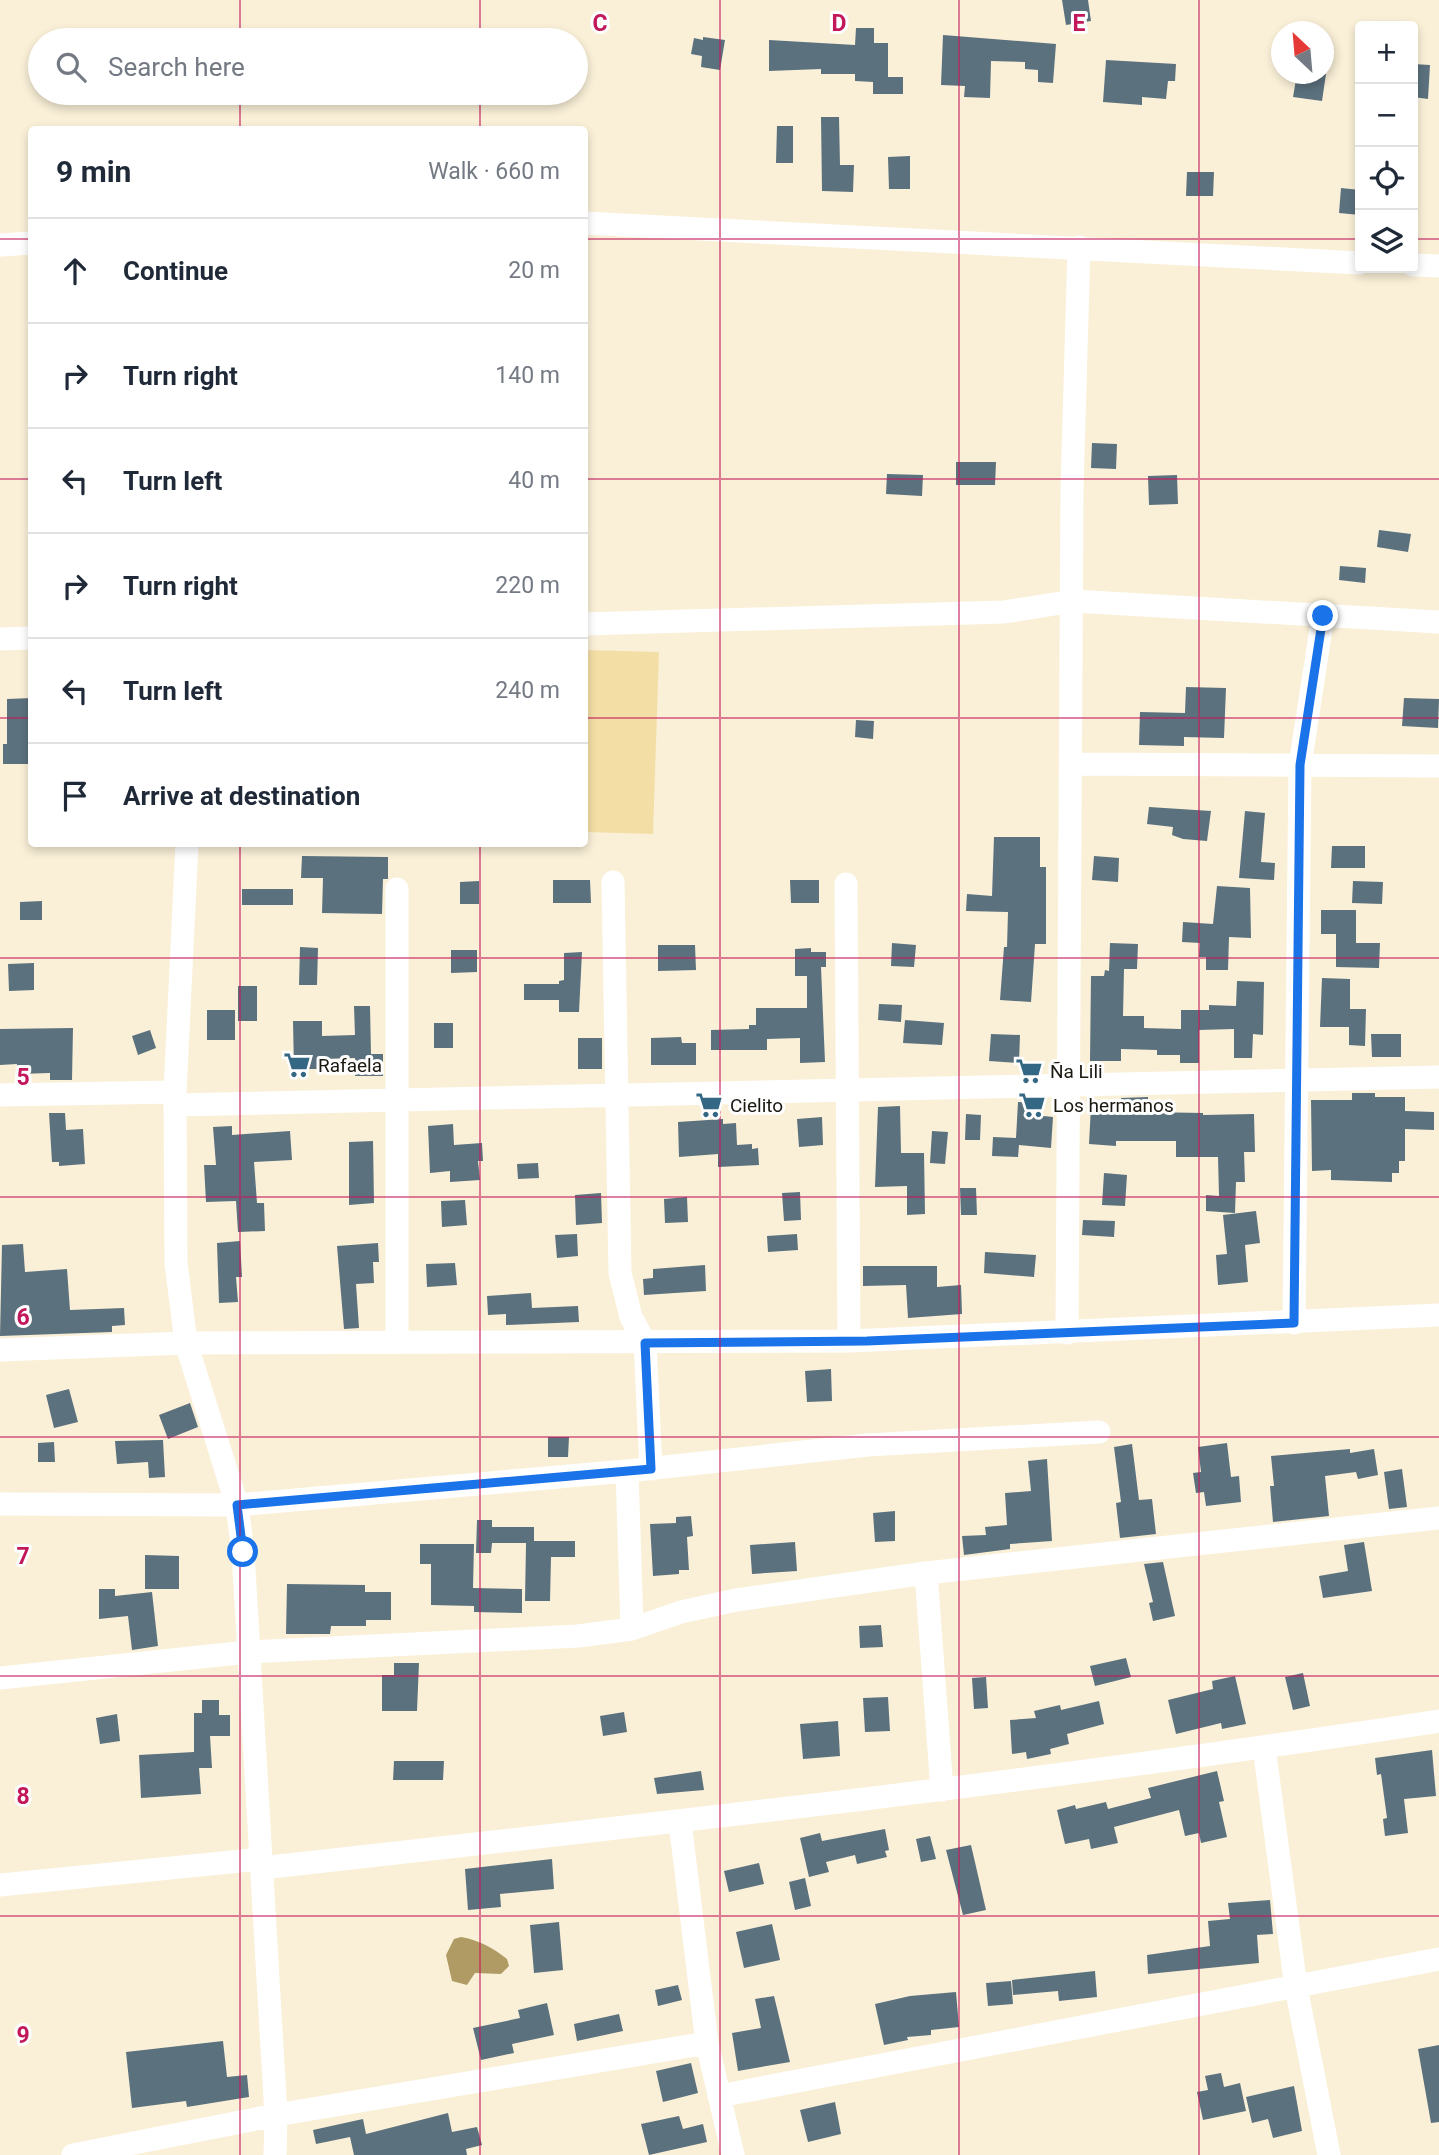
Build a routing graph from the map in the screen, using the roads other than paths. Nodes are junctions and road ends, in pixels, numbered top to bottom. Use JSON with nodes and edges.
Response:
{"nodes":[{"id":1,"x":588,"y":223,"type":"edge"},
{"id":2,"x":28,"y":243,"type":"edge"},
{"id":3,"x":0,"y":245,"type":"edge"},
{"id":4,"x":1079,"y":247,"type":"junction"},
{"id":5,"x":1355,"y":263,"type":"edge"},
{"id":6,"x":1418,"y":265,"type":"edge"},
{"id":7,"x":1439,"y":266,"type":"edge"},
{"id":8,"x":1073,"y":601,"type":"junction"},
{"id":9,"x":1323,"y":616,"type":"junction"},
{"id":10,"x":1439,"y":622,"type":"edge"},
{"id":11,"x":588,"y":624,"type":"edge"},
{"id":12,"x":28,"y":638,"type":"edge"},
{"id":13,"x":0,"y":639,"type":"edge"},
{"id":14,"x":1071,"y":764,"type":"junction"},
{"id":15,"x":1300,"y":765,"type":"junction"},
{"id":16,"x":1439,"y":766,"type":"edge"},
{"id":17,"x":187,"y":847,"type":"edge"},
{"id":18,"x":613,"y":882,"type":"dead end"},
{"id":19,"x":846,"y":884,"type":"dead end"},
{"id":20,"x":397,"y":889,"type":"dead end"},
{"id":21,"x":1439,"y":1077,"type":"edge"},
{"id":22,"x":1296,"y":1080,"type":"junction"},
{"id":23,"x":1068,"y":1085,"type":"junction"},
{"id":24,"x":846,"y":1090,"type":"junction"},
{"id":25,"x":0,"y":1095,"type":"edge"},
{"id":26,"x":618,"y":1095,"type":"junction"},
{"id":27,"x":175,"y":1098,"type":"junction"},
{"id":28,"x":397,"y":1100,"type":"junction"},
{"id":29,"x":1439,"y":1315,"type":"edge"},
{"id":30,"x":1294,"y":1323,"type":"junction"},
{"id":31,"x":1067,"y":1333,"type":"junction"},
{"id":32,"x":849,"y":1341,"type":"junction"},
{"id":33,"x":397,"y":1342,"type":"junction"},
{"id":34,"x":186,"y":1343,"type":"junction"},
{"id":35,"x":645,"y":1343,"type":"junction"},
{"id":36,"x":0,"y":1350,"type":"edge"},
{"id":37,"x":1099,"y":1432,"type":"dead end"},
{"id":38,"x":651,"y":1469,"type":"junction"},
{"id":39,"x":627,"y":1471,"type":"junction"},
{"id":40,"x":0,"y":1504,"type":"edge"},
{"id":41,"x":237,"y":1505,"type":"junction"},
{"id":42,"x":1439,"y":1518,"type":"edge"},
{"id":43,"x":926,"y":1573,"type":"junction"},
{"id":44,"x":632,"y":1629,"type":"junction"},
{"id":45,"x":248,"y":1652,"type":"junction"},
{"id":46,"x":0,"y":1678,"type":"edge"},
{"id":47,"x":1439,"y":1720,"type":"edge"},
{"id":48,"x":1264,"y":1747,"type":"junction"},
{"id":49,"x":942,"y":1790,"type":"junction"},
{"id":50,"x":680,"y":1822,"type":"junction"},
{"id":51,"x":261,"y":1864,"type":"junction"},
{"id":52,"x":0,"y":1885,"type":"edge"},
{"id":53,"x":1439,"y":1959,"type":"edge"},
{"id":54,"x":1296,"y":1987,"type":"junction"},
{"id":55,"x":707,"y":2043,"type":"junction"},
{"id":56,"x":719,"y":2096,"type":"junction"},
{"id":57,"x":276,"y":2115,"type":"junction"},
{"id":58,"x":73,"y":2155,"type":"edge"},
{"id":59,"x":275,"y":2155,"type":"edge"},
{"id":60,"x":733,"y":2155,"type":"edge"},
{"id":61,"x":1329,"y":2155,"type":"edge"}],
"edges":[{"from":1,"to":4,"type":"street"},
{"from":2,"to":3,"type":"street"},
{"from":4,"to":5,"type":"street"},
{"from":4,"to":8,"type":"street"},
{"from":6,"to":7,"type":"street"},
{"from":8,"to":9,"type":"street"},
{"from":8,"to":11,"type":"street"},
{"from":8,"to":14,"type":"street"},
{"from":9,"to":10,"type":"street"},
{"from":9,"to":15,"type":"street"},
{"from":12,"to":13,"type":"street"},
{"from":14,"to":15,"type":"street"},
{"from":14,"to":23,"type":"street"},
{"from":15,"to":16,"type":"street"},
{"from":15,"to":22,"type":"street"},
{"from":17,"to":27,"type":"street"},
{"from":18,"to":26,"type":"street"},
{"from":19,"to":24,"type":"street"},
{"from":20,"to":28,"type":"street"},
{"from":21,"to":22,"type":"street"},
{"from":22,"to":23,"type":"street"},
{"from":22,"to":30,"type":"street"},
{"from":23,"to":24,"type":"street"},
{"from":23,"to":31,"type":"street"},
{"from":24,"to":26,"type":"street"},
{"from":24,"to":32,"type":"street"},
{"from":25,"to":27,"type":"street"},
{"from":26,"to":28,"type":"street"},
{"from":26,"to":35,"type":"street"},
{"from":27,"to":28,"type":"street"},
{"from":27,"to":34,"type":"street"},
{"from":28,"to":33,"type":"street"},
{"from":29,"to":30,"type":"street"},
{"from":30,"to":31,"type":"street"},
{"from":31,"to":32,"type":"street"},
{"from":32,"to":35,"type":"street"},
{"from":33,"to":34,"type":"street"},
{"from":33,"to":35,"type":"street"},
{"from":34,"to":36,"type":"street"},
{"from":34,"to":41,"type":"street"},
{"from":35,"to":38,"type":"street"},
{"from":37,"to":38,"type":"street"},
{"from":38,"to":39,"type":"street"},
{"from":39,"to":41,"type":"street"},
{"from":39,"to":44,"type":"street"},
{"from":40,"to":41,"type":"street"},
{"from":41,"to":45,"type":"street"},
{"from":42,"to":43,"type":"street"},
{"from":43,"to":44,"type":"street"},
{"from":43,"to":49,"type":"street"},
{"from":44,"to":45,"type":"street"},
{"from":45,"to":46,"type":"street"},
{"from":45,"to":51,"type":"street"},
{"from":47,"to":48,"type":"street"},
{"from":48,"to":49,"type":"street"},
{"from":48,"to":54,"type":"street"},
{"from":49,"to":50,"type":"street"},
{"from":50,"to":51,"type":"street"},
{"from":50,"to":55,"type":"street"},
{"from":51,"to":52,"type":"street"},
{"from":51,"to":57,"type":"street"},
{"from":53,"to":54,"type":"street"},
{"from":54,"to":56,"type":"street"},
{"from":54,"to":61,"type":"street"},
{"from":55,"to":56,"type":"street"},
{"from":55,"to":57,"type":"street"},
{"from":56,"to":60,"type":"street"},
{"from":57,"to":58,"type":"street"},
{"from":57,"to":59,"type":"street"}]}
